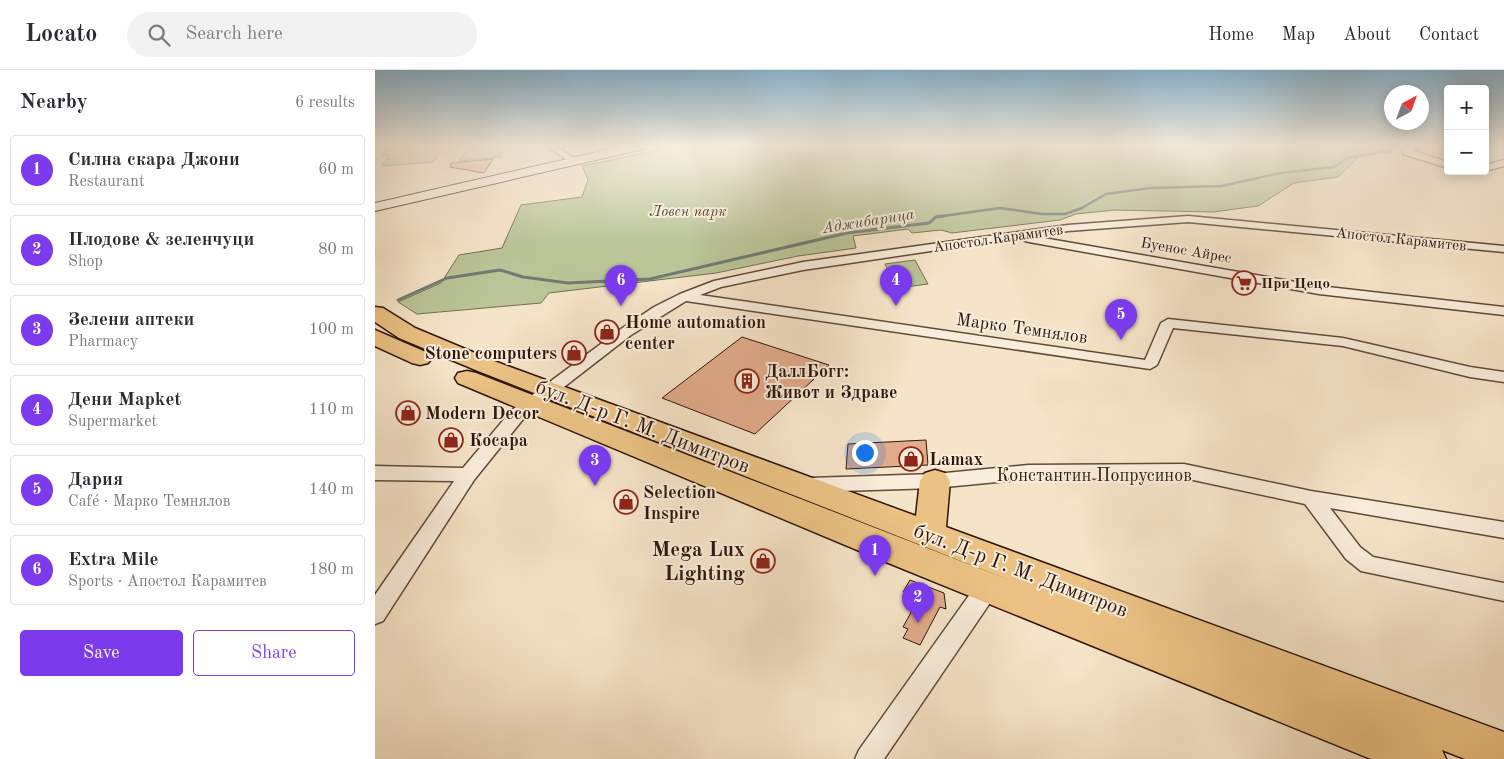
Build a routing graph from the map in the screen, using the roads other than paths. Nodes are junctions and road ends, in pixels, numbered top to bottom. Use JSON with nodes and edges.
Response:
{"nodes":[{"id":1,"x":505,"y":177,"type":"edge"},
{"id":2,"x":375,"y":207,"type":"edge"},
{"id":3,"x":1012,"y":237,"type":"junction"},
{"id":4,"x":1504,"y":250,"type":"edge"},
{"id":5,"x":683,"y":297,"type":"junction"},
{"id":6,"x":1504,"y":310,"type":"edge"},
{"id":7,"x":375,"y":313,"type":"edge"},
{"id":8,"x":377,"y":341,"type":"edge"},
{"id":9,"x":1504,"y":377,"type":"edge"},
{"id":10,"x":539,"y":397,"type":"junction"},
{"id":11,"x":375,"y":472,"type":"edge"},
{"id":12,"x":467,"y":476,"type":"junction"},
{"id":13,"x":935,"y":481,"type":"junction"},
{"id":14,"x":799,"y":485,"type":"junction"},
{"id":15,"x":1311,"y":498,"type":"junction"},
{"id":16,"x":1504,"y":530,"type":"edge"},
{"id":17,"x":929,"y":535,"type":"junction"},
{"id":18,"x":988,"y":587,"type":"junction"},
{"id":19,"x":1504,"y":592,"type":"edge"},
{"id":20,"x":375,"y":614,"type":"edge"},
{"id":21,"x":1504,"y":753,"type":"edge"},
{"id":22,"x":868,"y":759,"type":"edge"},
{"id":23,"x":1424,"y":759,"type":"edge"}],
"edges":[{"from":1,"to":2,"type":"main road"},
{"from":3,"to":4,"type":"street","name":"Апостол Карамитев"},
{"from":3,"to":5,"type":"street","name":"Апостол Карамитев"},
{"from":3,"to":6,"type":"street","name":"Буенос Айрес"},
{"from":5,"to":9,"type":"street","name":"Марко Темнялов"},
{"from":5,"to":10,"type":"street","name":"Апостол Карамитев"},
{"from":7,"to":10,"type":"main road","name":"бул. Д-р Г. М. Димитров"},
{"from":8,"to":10,"type":"main road","name":"бул. Д-р Г. М. Димитров"},
{"from":10,"to":12,"type":"street","name":"Апостол Карамитев"},
{"from":10,"to":14,"type":"main road","name":"бул. Д-р Г. М. Димитров"},
{"from":10,"to":18,"type":"main road","name":"бул. Д-р Г. М. Димитров"},
{"from":11,"to":12,"type":"street"},
{"from":12,"to":20,"type":"street","name":"Апостол Карамитев"},
{"from":13,"to":14,"type":"street","name":"Константин Попрусинов"},
{"from":13,"to":15,"type":"street","name":"Константин Попрусинов"},
{"from":13,"to":17,"type":"main road"},
{"from":14,"to":17,"type":"main road","name":"бул. Д-р Г. М. Димитров"},
{"from":15,"to":16,"type":"street","name":"Константин Попрусинов"},
{"from":15,"to":19,"type":"street"},
{"from":17,"to":21,"type":"main road","name":"бул. Д-р Г. М. Димитров"},
{"from":18,"to":22,"type":"street"},
{"from":18,"to":23,"type":"main road","name":"бул. Д-р Г. М. Димитров"}]}
